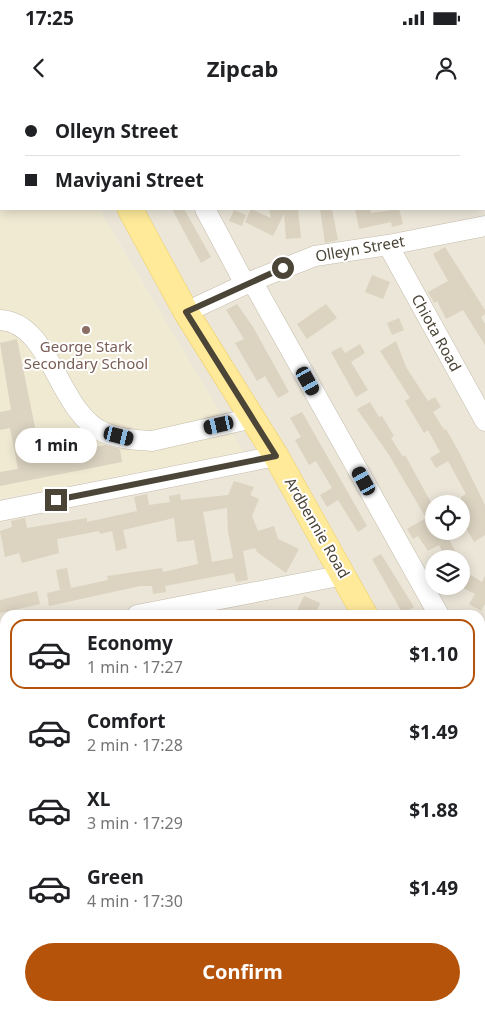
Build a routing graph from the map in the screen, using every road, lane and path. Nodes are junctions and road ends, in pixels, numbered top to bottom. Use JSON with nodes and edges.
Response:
{"nodes":[{"id":1,"x":131,"y":210,"type":"edge"},
{"id":2,"x":206,"y":210,"type":"edge"},
{"id":3,"x":485,"y":226,"type":"edge"},
{"id":4,"x":388,"y":245,"type":"junction"},
{"id":5,"x":249,"y":282,"type":"junction"},
{"id":6,"x":186,"y":312,"type":"junction"},
{"id":7,"x":0,"y":320,"type":"edge"},
{"id":8,"x":252,"y":418,"type":"junction"},
{"id":9,"x":485,"y":421,"type":"edge"},
{"id":10,"x":276,"y":456,"type":"junction"},
{"id":11,"x":0,"y":511,"type":"edge"},
{"id":12,"x":344,"y":575,"type":"junction"},
{"id":13,"x":163,"y":610,"type":"edge"},
{"id":14,"x":362,"y":610,"type":"edge"},
{"id":15,"x":436,"y":610,"type":"edge"}],
"edges":[{"from":1,"to":6,"type":"main road","name":"Ardbennie Road"},
{"from":2,"to":5,"type":"street"},
{"from":3,"to":4,"type":"street","name":"Olleyn Street"},
{"from":4,"to":5,"type":"street","name":"Olleyn Street"},
{"from":4,"to":9,"type":"street","name":"Chiota Road"},
{"from":5,"to":6,"type":"street","name":"Olleyn Street"},
{"from":5,"to":15,"type":"street"},
{"from":6,"to":8,"type":"main road","name":"Ardbennie Road"},
{"from":7,"to":8,"type":"street"},
{"from":8,"to":10,"type":"main road","name":"Ardbennie Road"},
{"from":10,"to":11,"type":"street"},
{"from":10,"to":12,"type":"main road","name":"Ardbennie Road"},
{"from":12,"to":13,"type":"street"},
{"from":12,"to":14,"type":"main road","name":"Ardbennie Road"}]}
